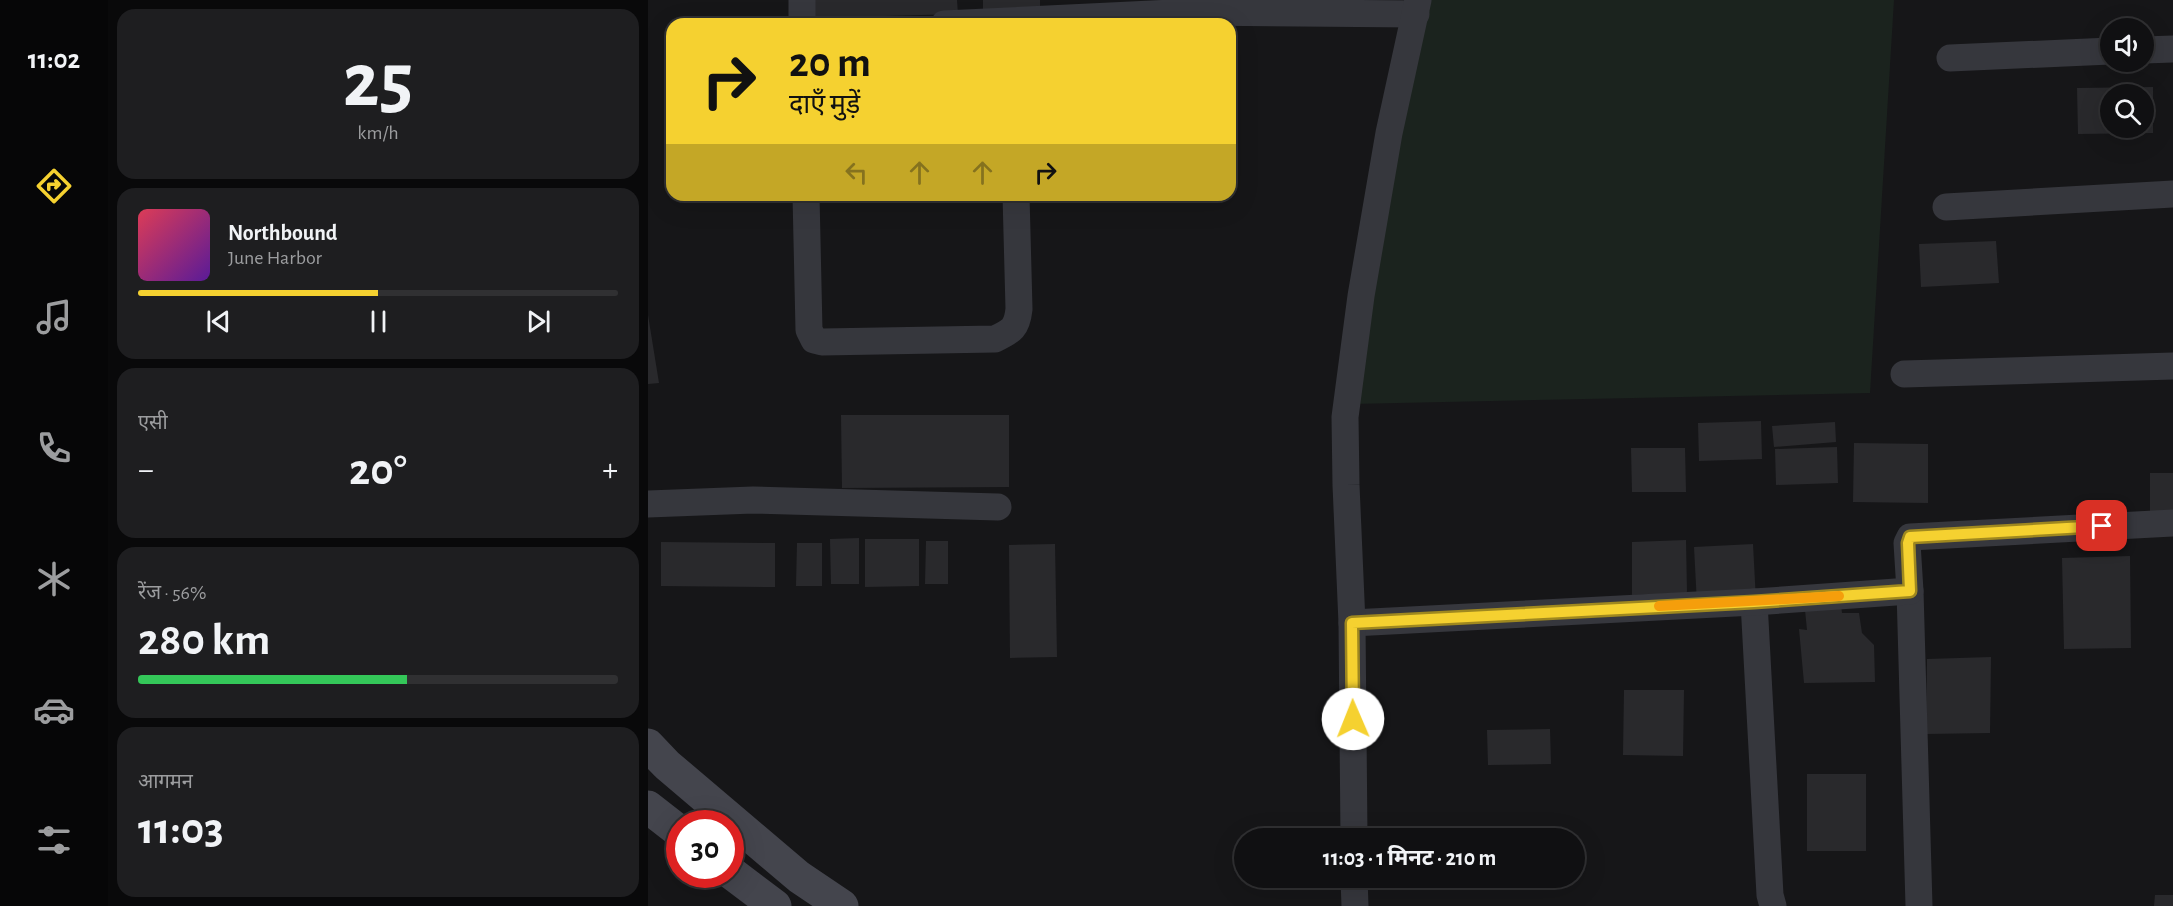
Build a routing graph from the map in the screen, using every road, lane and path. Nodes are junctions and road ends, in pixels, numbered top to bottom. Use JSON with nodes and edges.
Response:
{"nodes":[{"id":1,"x":802,"y":0,"type":"edge"},
{"id":2,"x":1417,"y":7,"type":"edge"},
{"id":3,"x":802,"y":18,"type":"edge"},
{"id":4,"x":1084,"y":18,"type":"edge"},
{"id":5,"x":2173,"y":49,"type":"edge"},
{"id":6,"x":2154,"y":50,"type":"edge"},
{"id":7,"x":2100,"y":51,"type":"edge"},
{"id":8,"x":1950,"y":58,"type":"dead end"},
{"id":9,"x":2173,"y":194,"type":"edge"},
{"id":10,"x":806,"y":201,"type":"edge"},
{"id":11,"x":1016,"y":201,"type":"edge"},
{"id":12,"x":1946,"y":207,"type":"dead end"},
{"id":13,"x":2173,"y":366,"type":"edge"},
{"id":14,"x":1904,"y":374,"type":"dead end"},
{"id":15,"x":648,"y":504,"type":"edge"},
{"id":16,"x":998,"y":507,"type":"dead end"},
{"id":17,"x":2173,"y":523,"type":"edge"},
{"id":18,"x":1910,"y":591,"type":"junction"},
{"id":19,"x":1754,"y":602,"type":"junction"},
{"id":20,"x":1352,"y":623,"type":"junction"},
{"id":21,"x":648,"y":745,"type":"edge"},
{"id":22,"x":648,"y":807,"type":"edge"},
{"id":23,"x":666,"y":821,"type":"edge"},
{"id":24,"x":1354,"y":828,"type":"edge"},
{"id":25,"x":744,"y":883,"type":"edge"},
{"id":26,"x":1354,"y":888,"type":"edge"},
{"id":27,"x":775,"y":906,"type":"edge"},
{"id":28,"x":842,"y":906,"type":"edge"},
{"id":29,"x":1354,"y":906,"type":"edge"},
{"id":30,"x":1773,"y":906,"type":"edge"},
{"id":31,"x":1919,"y":906,"type":"edge"}],
"edges":[{"from":1,"to":3,"type":"street"},
{"from":2,"to":4,"type":"street"},
{"from":2,"to":20,"type":"street"},
{"from":5,"to":6,"type":"street"},
{"from":7,"to":8,"type":"street"},
{"from":9,"to":12,"type":"street"},
{"from":10,"to":11,"type":"street"},
{"from":13,"to":14,"type":"street"},
{"from":15,"to":16,"type":"street"},
{"from":17,"to":18,"type":"street"},
{"from":18,"to":19,"type":"street"},
{"from":18,"to":31,"type":"street"},
{"from":19,"to":20,"type":"street"},
{"from":19,"to":30,"type":"street"},
{"from":20,"to":24,"type":"street"},
{"from":21,"to":28,"type":"main road"},
{"from":22,"to":23,"type":"main road"},
{"from":25,"to":27,"type":"main road"},
{"from":26,"to":29,"type":"street"}]}
